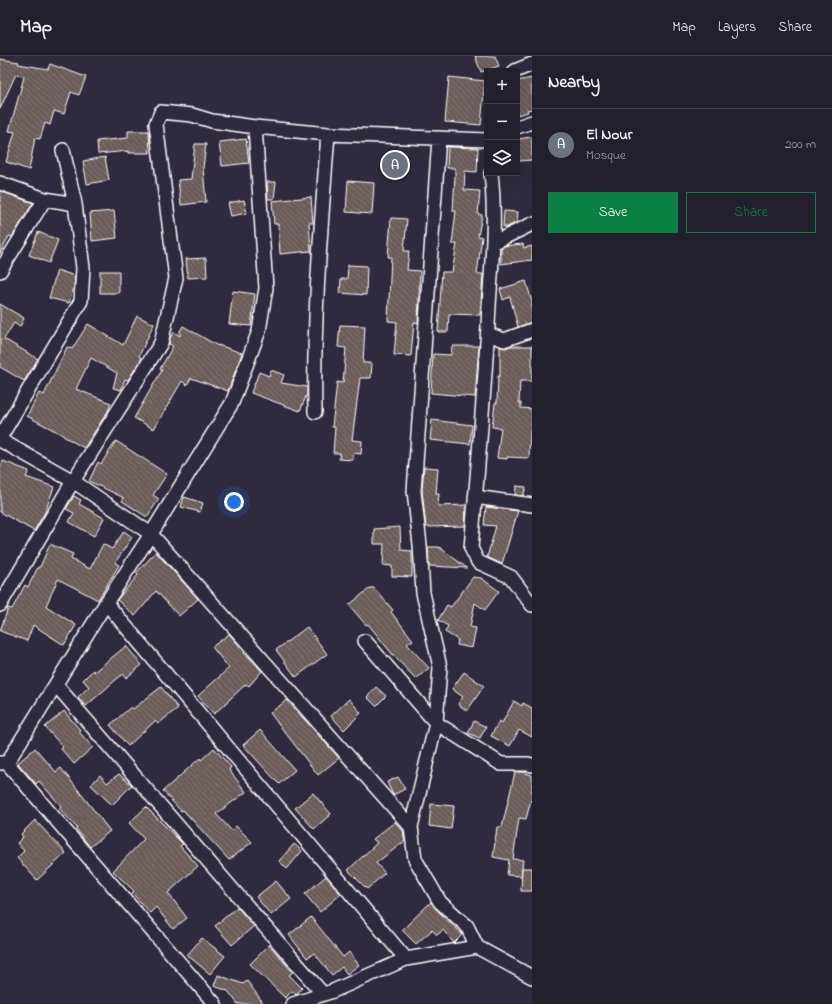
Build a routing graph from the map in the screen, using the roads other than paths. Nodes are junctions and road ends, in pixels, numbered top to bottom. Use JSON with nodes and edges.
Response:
{"nodes":[{"id":1,"x":532,"y":64,"type":"edge"},
{"id":2,"x":520,"y":69,"type":"edge"},
{"id":3,"x":532,"y":122,"type":"edge"},
{"id":4,"x":520,"y":126,"type":"edge"},
{"id":5,"x":255,"y":127,"type":"junction"},
{"id":6,"x":328,"y":134,"type":"junction"},
{"id":7,"x":439,"y":138,"type":"junction"},
{"id":8,"x":484,"y":140,"type":"edge"},
{"id":9,"x":63,"y":150,"type":"dead end"},
{"id":10,"x":491,"y":176,"type":"edge"},
{"id":11,"x":0,"y":183,"type":"edge"},
{"id":12,"x":45,"y":199,"type":"junction"},
{"id":13,"x":75,"y":204,"type":"junction"},
{"id":14,"x":532,"y":224,"type":"edge"},
{"id":15,"x":493,"y":243,"type":"junction"},
{"id":16,"x":0,"y":272,"type":"edge"},
{"id":17,"x":532,"y":330,"type":"edge"},
{"id":18,"x":488,"y":334,"type":"junction"},
{"id":19,"x":315,"y":412,"type":"dead end"},
{"id":20,"x":0,"y":439,"type":"edge"},
{"id":21,"x":73,"y":481,"type":"junction"},
{"id":22,"x":475,"y":497,"type":"junction"},
{"id":23,"x":532,"y":505,"type":"edge"},
{"id":24,"x":151,"y":534,"type":"junction"},
{"id":25,"x":106,"y":603,"type":"junction"},
{"id":26,"x":0,"y":604,"type":"edge"},
{"id":27,"x":532,"y":605,"type":"edge"},
{"id":28,"x":365,"y":641,"type":"dead end"},
{"id":29,"x":56,"y":685,"type":"junction"},
{"id":30,"x":436,"y":723,"type":"junction"},
{"id":31,"x":3,"y":763,"type":"edge"},
{"id":32,"x":532,"y":765,"type":"edge"},
{"id":33,"x":411,"y":827,"type":"junction"},
{"id":34,"x":477,"y":947,"type":"junction"},
{"id":35,"x":406,"y":959,"type":"junction"},
{"id":36,"x":532,"y":977,"type":"edge"},
{"id":37,"x":323,"y":994,"type":"junction"},
{"id":38,"x":215,"y":1004,"type":"edge"},
{"id":39,"x":293,"y":1004,"type":"edge"}],
"edges":[{"from":1,"to":2,"type":"street"},
{"from":3,"to":4,"type":"street"},
{"from":5,"to":6,"type":"street"},
{"from":5,"to":21,"type":"street"},
{"from":5,"to":24,"type":"street"},
{"from":6,"to":7,"type":"street"},
{"from":6,"to":19,"type":"street"},
{"from":7,"to":8,"type":"street"},
{"from":7,"to":30,"type":"street"},
{"from":9,"to":13,"type":"street"},
{"from":10,"to":15,"type":"street"},
{"from":11,"to":12,"type":"street"},
{"from":12,"to":13,"type":"street"},
{"from":12,"to":16,"type":"street"},
{"from":13,"to":20,"type":"street"},
{"from":14,"to":15,"type":"street"},
{"from":15,"to":18,"type":"street"},
{"from":17,"to":18,"type":"street"},
{"from":18,"to":22,"type":"street"},
{"from":20,"to":21,"type":"street"},
{"from":21,"to":24,"type":"street"},
{"from":21,"to":26,"type":"street"},
{"from":22,"to":23,"type":"street"},
{"from":22,"to":27,"type":"street"},
{"from":24,"to":25,"type":"street"},
{"from":24,"to":33,"type":"street"},
{"from":25,"to":29,"type":"street"},
{"from":25,"to":35,"type":"street"},
{"from":28,"to":30,"type":"street"},
{"from":29,"to":31,"type":"street"},
{"from":29,"to":37,"type":"street"},
{"from":30,"to":32,"type":"street"},
{"from":30,"to":33,"type":"street"},
{"from":31,"to":38,"type":"street"},
{"from":33,"to":34,"type":"street"},
{"from":34,"to":35,"type":"street"},
{"from":34,"to":36,"type":"street"},
{"from":35,"to":37,"type":"street"},
{"from":37,"to":39,"type":"street"}]}
